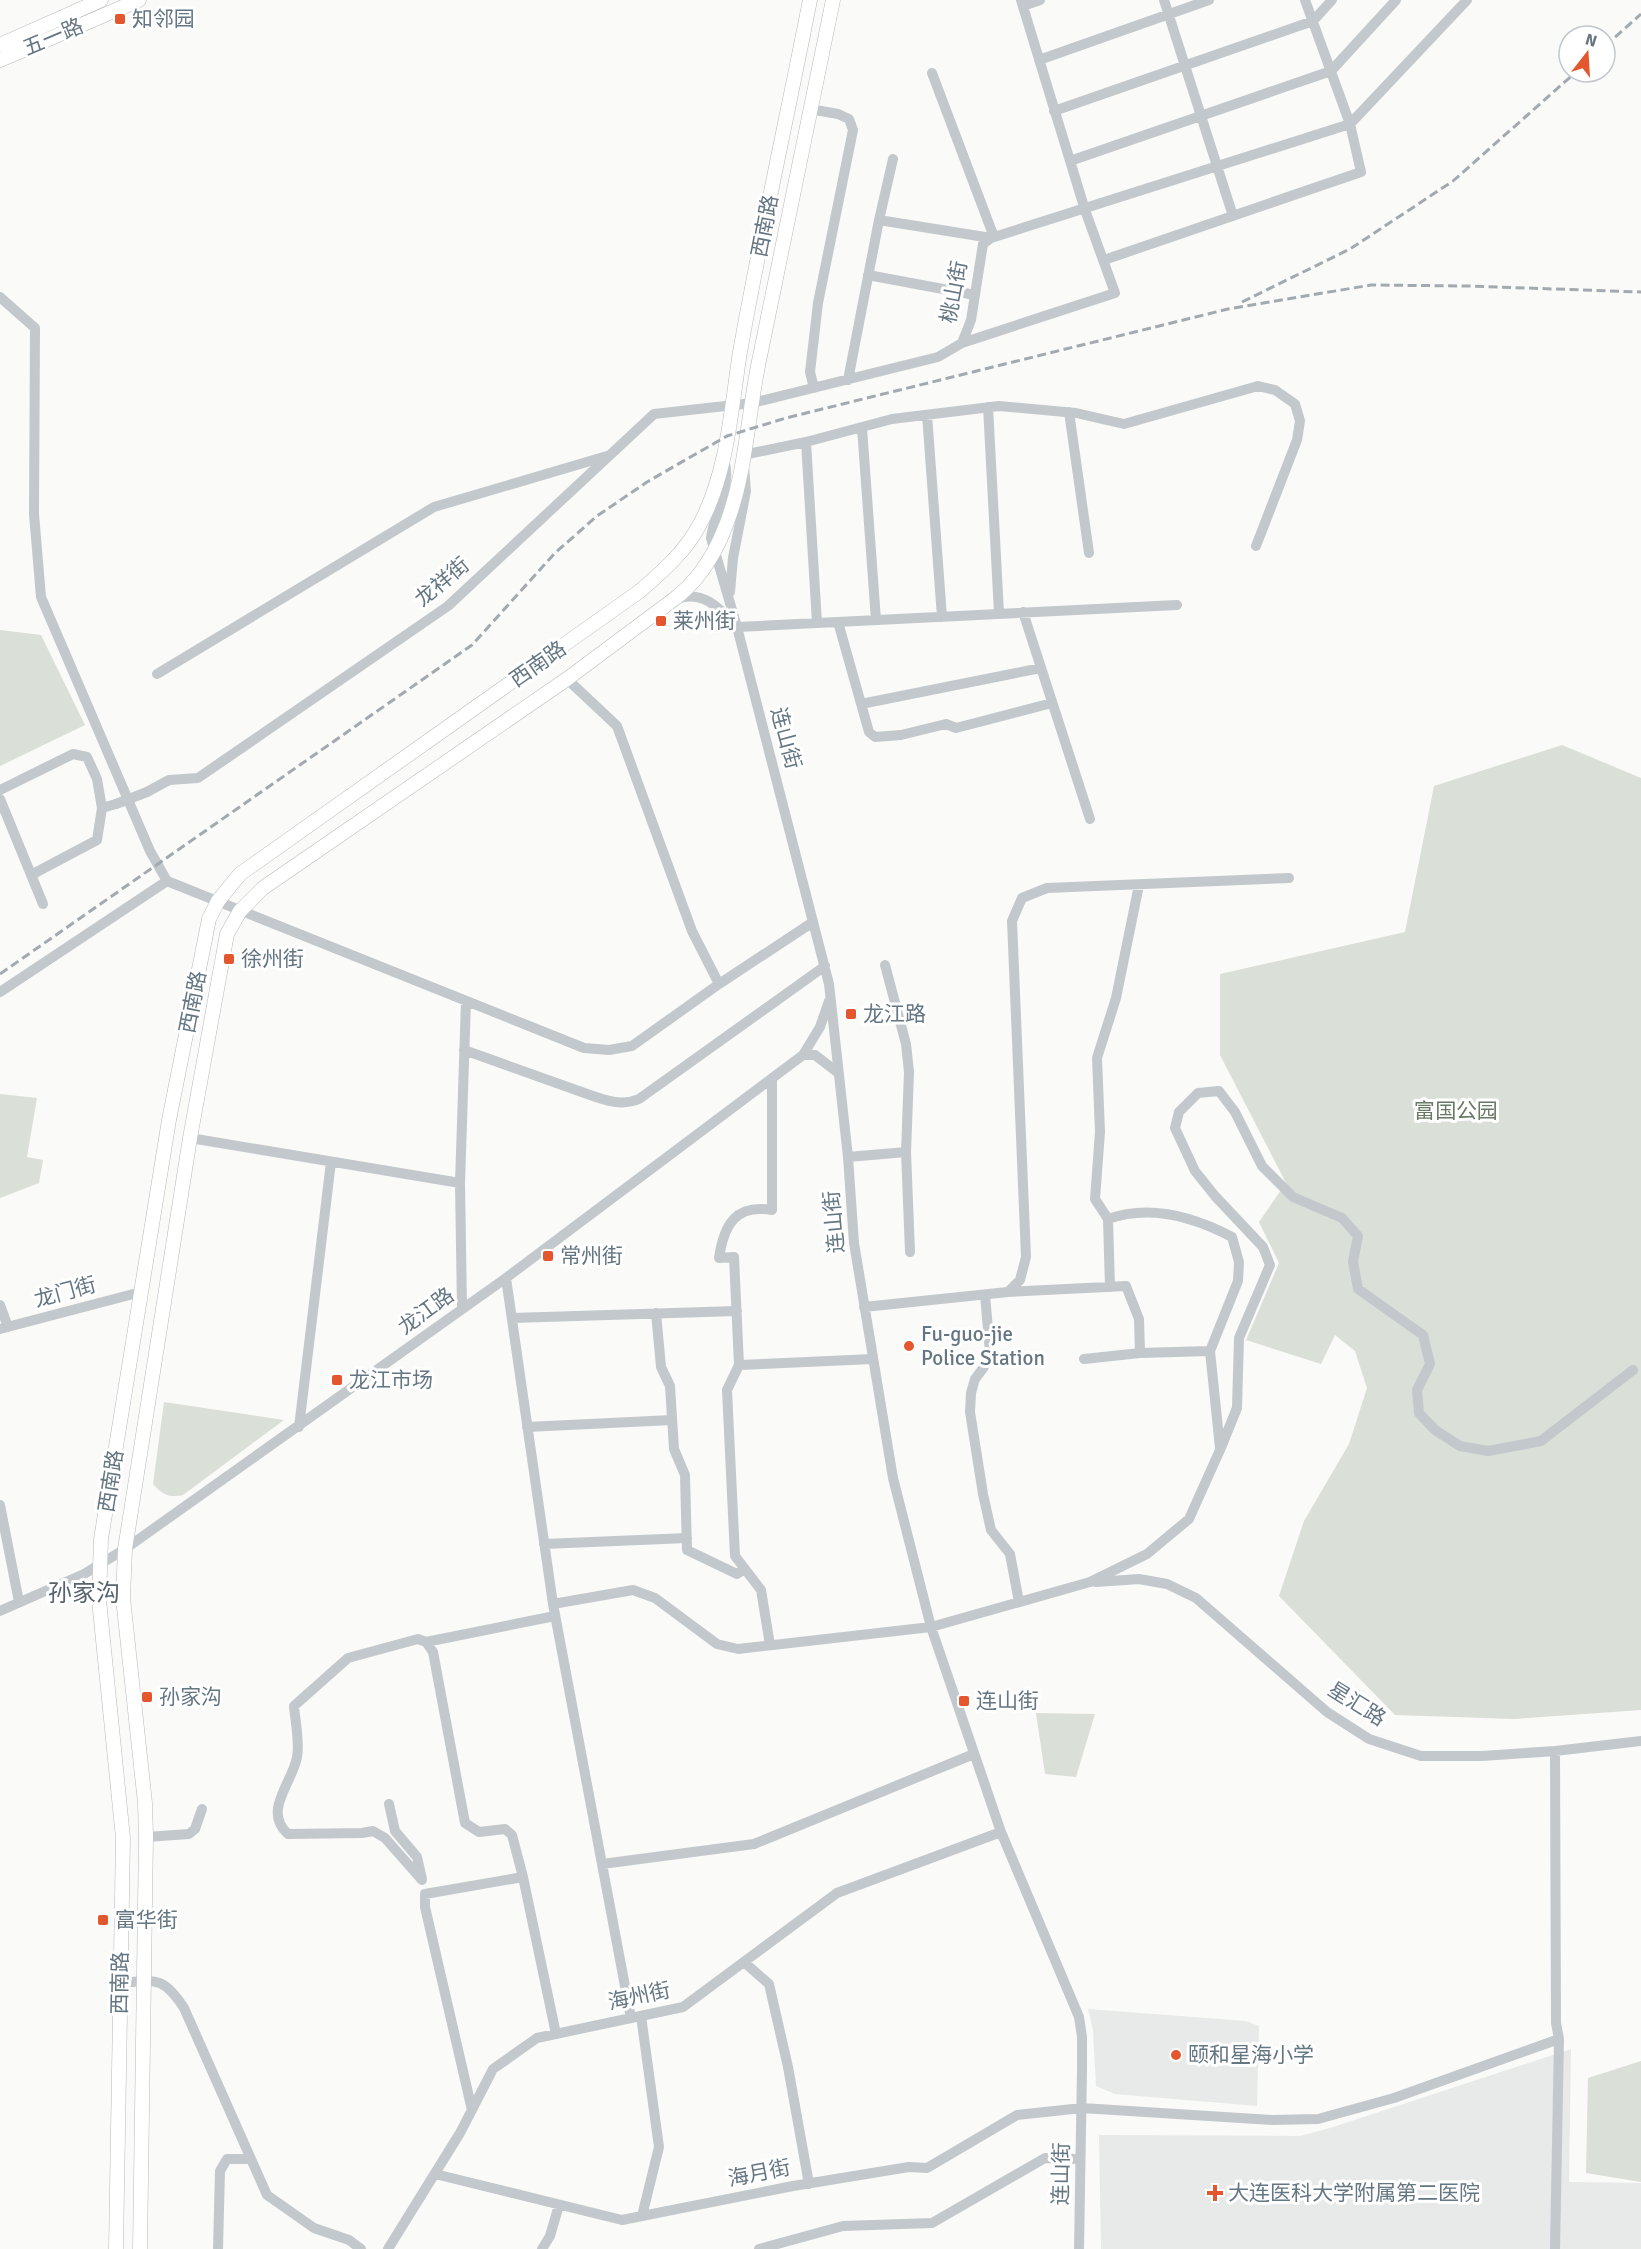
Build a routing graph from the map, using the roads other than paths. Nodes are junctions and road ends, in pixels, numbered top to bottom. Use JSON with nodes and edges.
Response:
{"nodes":[{"id":1,"x":101,"y":0,"type":"edge"},
{"id":2,"x":139,"y":0,"type":"edge"},
{"id":3,"x":810,"y":0,"type":"edge"},
{"id":4,"x":833,"y":0,"type":"edge"},
{"id":5,"x":1040,"y":0,"type":"edge"},
{"id":6,"x":1164,"y":0,"type":"edge"},
{"id":7,"x":1209,"y":0,"type":"edge"},
{"id":8,"x":1305,"y":0,"type":"edge"},
{"id":9,"x":1332,"y":0,"type":"edge"},
{"id":10,"x":1396,"y":0,"type":"edge"},
{"id":11,"x":1467,"y":0,"type":"edge"},
{"id":12,"x":1022,"y":3,"type":"edge"},
{"id":13,"x":1169,"y":14,"type":"junction"},
{"id":14,"x":1313,"y":21,"type":"junction"},
{"id":15,"x":0,"y":45,"type":"edge"},
{"id":16,"x":0,"y":60,"type":"edge"},
{"id":17,"x":1039,"y":60,"type":"junction"},
{"id":18,"x":1185,"y":65,"type":"junction"},
{"id":19,"x":1331,"y":71,"type":"junction"},
{"id":20,"x":932,"y":73,"type":"dead end"},
{"id":21,"x":810,"y":109,"type":"junction"},
{"id":22,"x":1054,"y":111,"type":"junction"},
{"id":23,"x":1201,"y":115,"type":"junction"},
{"id":24,"x":1350,"y":124,"type":"junction"},
{"id":25,"x":893,"y":159,"type":"dead end"},
{"id":26,"x":1070,"y":161,"type":"junction"},
{"id":27,"x":1217,"y":167,"type":"junction"},
{"id":28,"x":1085,"y":210,"type":"junction"},
{"id":29,"x":1233,"y":216,"type":"junction"},
{"id":30,"x":879,"y":220,"type":"junction"},
{"id":31,"x":993,"y":237,"type":"junction"},
{"id":32,"x":1104,"y":260,"type":"junction"},
{"id":33,"x":868,"y":275,"type":"junction"},
{"id":34,"x":975,"y":295,"type":"junction"},
{"id":35,"x":0,"y":297,"type":"edge"},
{"id":36,"x":962,"y":343,"type":"junction"},
{"id":37,"x":848,"y":380,"type":"junction"},
{"id":38,"x":814,"y":388,"type":"junction"},
{"id":39,"x":752,"y":403,"type":"junction"},
{"id":40,"x":733,"y":406,"type":"junction"},
{"id":41,"x":988,"y":407,"type":"junction"},
{"id":42,"x":1069,"y":412,"type":"junction"},
{"id":43,"x":927,"y":415,"type":"junction"},
{"id":44,"x":862,"y":428,"type":"junction"},
{"id":45,"x":806,"y":442,"type":"junction"},
{"id":46,"x":610,"y":455,"type":"junction"},
{"id":47,"x":742,"y":455,"type":"junction"},
{"id":48,"x":723,"y":458,"type":"junction"},
{"id":49,"x":1256,"y":546,"type":"dead end"},
{"id":50,"x":714,"y":552,"type":"junction"},
{"id":51,"x":1089,"y":553,"type":"dead end"},
{"id":52,"x":674,"y":600,"type":"junction"},
{"id":53,"x":729,"y":601,"type":"junction"},
{"id":54,"x":1177,"y":605,"type":"dead end"},
{"id":55,"x":1023,"y":612,"type":"junction"},
{"id":56,"x":999,"y":614,"type":"junction"},
{"id":57,"x":942,"y":616,"type":"junction"},
{"id":58,"x":876,"y":620,"type":"junction"},
{"id":59,"x":838,"y":622,"type":"junction"},
{"id":60,"x":817,"y":623,"type":"junction"},
{"id":61,"x":737,"y":627,"type":"junction"},
{"id":62,"x":1041,"y":668,"type":"junction"},
{"id":63,"x":157,"y":675,"type":"dead end"},
{"id":64,"x":567,"y":679,"type":"junction"},
{"id":65,"x":1052,"y":703,"type":"junction"},
{"id":66,"x":861,"y":704,"type":"junction"},
{"id":67,"x":0,"y":790,"type":"edge"},
{"id":68,"x":0,"y":799,"type":"edge"},
{"id":69,"x":102,"y":808,"type":"junction"},
{"id":70,"x":1090,"y":819,"type":"dead end"},
{"id":71,"x":31,"y":875,"type":"junction"},
{"id":72,"x":1289,"y":878,"type":"dead end"},
{"id":73,"x":167,"y":880,"type":"junction"},
{"id":74,"x":1139,"y":885,"type":"junction"},
{"id":75,"x":218,"y":901,"type":"junction"},
{"id":76,"x":44,"y":904,"type":"dead end"},
{"id":77,"x":240,"y":911,"type":"junction"},
{"id":78,"x":813,"y":922,"type":"junction"},
{"id":79,"x":885,"y":965,"type":"dead end"},
{"id":80,"x":825,"y":966,"type":"junction"},
{"id":81,"x":719,"y":984,"type":"junction"},
{"id":82,"x":0,"y":992,"type":"edge"},
{"id":83,"x":831,"y":995,"type":"junction"},
{"id":84,"x":466,"y":1002,"type":"junction"},
{"id":85,"x":464,"y":1050,"type":"junction"},
{"id":86,"x":803,"y":1055,"type":"junction"},
{"id":87,"x":837,"y":1072,"type":"junction"},
{"id":88,"x":772,"y":1078,"type":"junction"},
{"id":89,"x":167,"y":1134,"type":"junction"},
{"id":90,"x":190,"y":1138,"type":"junction"},
{"id":91,"x":906,"y":1152,"type":"junction"},
{"id":92,"x":848,"y":1157,"type":"junction"},
{"id":93,"x":332,"y":1162,"type":"junction"},
{"id":94,"x":460,"y":1183,"type":"junction"},
{"id":95,"x":1108,"y":1220,"type":"junction"},
{"id":96,"x":910,"y":1252,"type":"dead end"},
{"id":97,"x":506,"y":1278,"type":"junction"},
{"id":98,"x":1110,"y":1287,"type":"junction"},
{"id":99,"x":141,"y":1289,"type":"junction"},
{"id":100,"x":166,"y":1290,"type":"junction"},
{"id":101,"x":1008,"y":1292,"type":"junction"},
{"id":102,"x":985,"y":1295,"type":"junction"},
{"id":103,"x":0,"y":1305,"type":"edge"},
{"id":104,"x":864,"y":1307,"type":"junction"},
{"id":105,"x":462,"y":1309,"type":"junction"},
{"id":106,"x":737,"y":1311,"type":"junction"},
{"id":107,"x":656,"y":1313,"type":"junction"},
{"id":108,"x":512,"y":1318,"type":"junction"},
{"id":109,"x":4,"y":1328,"type":"edge"},
{"id":110,"x":1210,"y":1351,"type":"junction"},
{"id":111,"x":1140,"y":1353,"type":"junction"},
{"id":112,"x":873,"y":1359,"type":"junction"},
{"id":113,"x":1084,"y":1359,"type":"dead end"},
{"id":114,"x":740,"y":1365,"type":"junction"},
{"id":115,"x":1633,"y":1370,"type":"dead end"},
{"id":116,"x":672,"y":1420,"type":"junction"},
{"id":117,"x":299,"y":1427,"type":"junction"},
{"id":118,"x":527,"y":1428,"type":"junction"},
{"id":119,"x":1220,"y":1450,"type":"junction"},
{"id":120,"x":0,"y":1505,"type":"edge"},
{"id":121,"x":687,"y":1538,"type":"junction"},
{"id":122,"x":544,"y":1545,"type":"junction"},
{"id":123,"x":125,"y":1549,"type":"junction"},
{"id":124,"x":100,"y":1565,"type":"junction"},
{"id":125,"x":744,"y":1569,"type":"junction"},
{"id":126,"x":1090,"y":1582,"type":"junction"},
{"id":127,"x":20,"y":1602,"type":"junction"},
{"id":128,"x":1019,"y":1602,"type":"junction"},
{"id":129,"x":554,"y":1610,"type":"junction"},
{"id":130,"x":0,"y":1611,"type":"edge"},
{"id":131,"x":931,"y":1627,"type":"junction"},
{"id":132,"x":426,"y":1642,"type":"junction"},
{"id":133,"x":770,"y":1645,"type":"junction"},
{"id":134,"x":1641,"y":1741,"type":"edge"},
{"id":135,"x":1555,"y":1751,"type":"junction"},
{"id":136,"x":974,"y":1754,"type":"junction"},
{"id":137,"x":389,"y":1804,"type":"dead end"},
{"id":138,"x":202,"y":1809,"type":"dead end"},
{"id":139,"x":1000,"y":1832,"type":"junction"},
{"id":140,"x":146,"y":1837,"type":"junction"},
{"id":141,"x":602,"y":1864,"type":"junction"},
{"id":142,"x":523,"y":1877,"type":"junction"},
{"id":143,"x":422,"y":1880,"type":"junction"},
{"id":144,"x":425,"y":1894,"type":"junction"},
{"id":145,"x":745,"y":1963,"type":"dead end"},
{"id":146,"x":144,"y":1981,"type":"junction"},
{"id":147,"x":120,"y":1983,"type":"junction"},
{"id":148,"x":636,"y":2017,"type":"junction"},
{"id":149,"x":556,"y":2034,"type":"junction"},
{"id":150,"x":1559,"y":2039,"type":"junction"},
{"id":151,"x":1082,"y":2108,"type":"junction"},
{"id":152,"x":472,"y":2110,"type":"junction"},
{"id":153,"x":118,"y":2130,"type":"junction"},
{"id":154,"x":142,"y":2131,"type":"junction"},
{"id":155,"x":251,"y":2159,"type":"junction"},
{"id":156,"x":1080,"y":2159,"type":"junction"},
{"id":157,"x":435,"y":2174,"type":"junction"},
{"id":158,"x":809,"y":2184,"type":"junction"},
{"id":159,"x":559,"y":2205,"type":"junction"},
{"id":160,"x":642,"y":2216,"type":"junction"},
{"id":161,"x":116,"y":2249,"type":"edge"},
{"id":162,"x":140,"y":2249,"type":"edge"},
{"id":163,"x":218,"y":2249,"type":"edge"},
{"id":164,"x":360,"y":2249,"type":"edge"},
{"id":165,"x":388,"y":2249,"type":"edge"},
{"id":166,"x":542,"y":2249,"type":"edge"},
{"id":167,"x":759,"y":2249,"type":"edge"},
{"id":168,"x":1078,"y":2249,"type":"edge"},
{"id":169,"x":1555,"y":2249,"type":"edge"}],
"edges":[{"from":1,"to":15,"type":"main road","name":"五一路"},
{"from":2,"to":16,"type":"main road","name":"五一路"},
{"from":3,"to":40,"type":"main road","name":"西南路"},
{"from":4,"to":21,"type":"main road","name":"西南路"},
{"from":5,"to":12,"type":"street"},
{"from":6,"to":13,"type":"street"},
{"from":7,"to":13,"type":"street"},
{"from":8,"to":14,"type":"street"},
{"from":9,"to":14,"type":"street"},
{"from":10,"to":19,"type":"street"},
{"from":11,"to":24,"type":"street"},
{"from":12,"to":17,"type":"street"},
{"from":13,"to":17,"type":"street"},
{"from":13,"to":18,"type":"street"},
{"from":14,"to":18,"type":"street"},
{"from":14,"to":19,"type":"street"},
{"from":17,"to":22,"type":"street"},
{"from":18,"to":22,"type":"street"},
{"from":18,"to":23,"type":"street"},
{"from":19,"to":23,"type":"street"},
{"from":19,"to":24,"type":"street"},
{"from":20,"to":31,"type":"street"},
{"from":21,"to":38,"type":"street"},
{"from":21,"to":39,"type":"main road","name":"西南路"},
{"from":22,"to":26,"type":"street"},
{"from":23,"to":26,"type":"street"},
{"from":23,"to":27,"type":"street"},
{"from":24,"to":27,"type":"street"},
{"from":24,"to":29,"type":"street"},
{"from":25,"to":30,"type":"street"},
{"from":26,"to":28,"type":"street"},
{"from":27,"to":28,"type":"street"},
{"from":27,"to":29,"type":"street"},
{"from":28,"to":31,"type":"street"},
{"from":28,"to":32,"type":"street"},
{"from":29,"to":32,"type":"street"},
{"from":30,"to":31,"type":"street"},
{"from":30,"to":33,"type":"street"},
{"from":31,"to":34,"type":"street","name":"桃山街"},
{"from":32,"to":36,"type":"street"},
{"from":33,"to":34,"type":"street"},
{"from":33,"to":37,"type":"street"},
{"from":34,"to":36,"type":"street","name":"桃山街"},
{"from":35,"to":73,"type":"street"},
{"from":36,"to":37,"type":"street","name":"桃山街"},
{"from":37,"to":38,"type":"street","name":"桃山街"},
{"from":38,"to":39,"type":"street","name":"桃山街"},
{"from":39,"to":40,"type":"street","name":"龙祥街"},
{"from":39,"to":47,"type":"main road","name":"西南路"},
{"from":40,"to":46,"type":"street","name":"龙祥街"},
{"from":40,"to":48,"type":"main road","name":"西南路"},
{"from":41,"to":42,"type":"street"},
{"from":41,"to":43,"type":"street"},
{"from":41,"to":56,"type":"street"},
{"from":42,"to":49,"type":"street"},
{"from":42,"to":51,"type":"street"},
{"from":43,"to":44,"type":"street"},
{"from":43,"to":57,"type":"street"},
{"from":44,"to":45,"type":"street"},
{"from":44,"to":58,"type":"street"},
{"from":45,"to":47,"type":"street"},
{"from":45,"to":60,"type":"street"},
{"from":46,"to":63,"type":"street"},
{"from":46,"to":69,"type":"street","name":"龙祥街","bridge":true},
{"from":47,"to":50,"type":"main road","name":"西南路"},
{"from":47,"to":53,"type":"street"},
{"from":48,"to":50,"type":"street","name":"连山街"},
{"from":48,"to":75,"type":"main road","name":"西南路"},
{"from":50,"to":52,"type":"main road","name":"西南路"},
{"from":50,"to":53,"type":"street","name":"连山街"},
{"from":52,"to":61,"type":"street"},
{"from":52,"to":64,"type":"main road","name":"西南路"},
{"from":53,"to":61,"type":"street","name":"连山街"},
{"from":54,"to":55,"type":"street"},
{"from":55,"to":56,"type":"street"},
{"from":55,"to":62,"type":"street"},
{"from":56,"to":57,"type":"street"},
{"from":57,"to":58,"type":"street"},
{"from":58,"to":59,"type":"street"},
{"from":59,"to":60,"type":"street"},
{"from":59,"to":66,"type":"street"},
{"from":60,"to":61,"type":"street"},
{"from":61,"to":78,"type":"street","name":"连山街"},
{"from":62,"to":65,"type":"street"},
{"from":62,"to":66,"type":"street"},
{"from":64,"to":77,"type":"main road","name":"西南路"},
{"from":64,"to":81,"type":"street"},
{"from":65,"to":66,"type":"street"},
{"from":65,"to":70,"type":"street"},
{"from":67,"to":69,"type":"street"},
{"from":68,"to":71,"type":"street"},
{"from":69,"to":71,"type":"street"},
{"from":71,"to":76,"type":"street"},
{"from":72,"to":74,"type":"street"},
{"from":73,"to":75,"type":"street"},
{"from":73,"to":82,"type":"street"},
{"from":74,"to":95,"type":"street"},
{"from":74,"to":101,"type":"street"},
{"from":75,"to":77,"type":"street"},
{"from":75,"to":89,"type":"main road","name":"西南路"},
{"from":77,"to":84,"type":"street"},
{"from":77,"to":90,"type":"main road","name":"西南路"},
{"from":78,"to":80,"type":"street","name":"连山街"},
{"from":78,"to":81,"type":"street"},
{"from":79,"to":91,"type":"street"},
{"from":80,"to":83,"type":"street","name":"连山街"},
{"from":80,"to":85,"type":"street"},
{"from":81,"to":84,"type":"street"},
{"from":83,"to":86,"type":"street","name":"龙江路"},
{"from":83,"to":87,"type":"street","name":"连山街"},
{"from":84,"to":85,"type":"street"},
{"from":85,"to":94,"type":"street"},
{"from":86,"to":87,"type":"street"},
{"from":86,"to":88,"type":"street","name":"龙江路"},
{"from":87,"to":92,"type":"street","name":"连山街"},
{"from":88,"to":97,"type":"street","name":"龙江路"},
{"from":88,"to":106,"type":"street"},
{"from":89,"to":90,"type":"main road"},
{"from":89,"to":99,"type":"main road","name":"西南路"},
{"from":90,"to":93,"type":"street"},
{"from":90,"to":100,"type":"main road","name":"西南路"},
{"from":91,"to":92,"type":"street"},
{"from":91,"to":96,"type":"street"},
{"from":92,"to":104,"type":"street","name":"连山街"},
{"from":93,"to":94,"type":"street"},
{"from":93,"to":117,"type":"street"},
{"from":94,"to":105,"type":"street"},
{"from":95,"to":98,"type":"street"},
{"from":95,"to":110,"type":"street"},
{"from":97,"to":105,"type":"street","name":"龙江路"},
{"from":97,"to":108,"type":"street"},
{"from":98,"to":101,"type":"street"},
{"from":98,"to":111,"type":"street"},
{"from":99,"to":100,"type":"main road"},
{"from":99,"to":109,"type":"street","name":"龙门街"},
{"from":99,"to":124,"type":"main road","name":"西南路"},
{"from":100,"to":123,"type":"main road","name":"西南路"},
{"from":101,"to":102,"type":"street"},
{"from":102,"to":104,"type":"street"},
{"from":102,"to":128,"type":"street"},
{"from":103,"to":109,"type":"street"},
{"from":104,"to":112,"type":"street","name":"连山街"},
{"from":105,"to":117,"type":"street","name":"龙江路"},
{"from":106,"to":107,"type":"street"},
{"from":106,"to":114,"type":"street"},
{"from":107,"to":108,"type":"street"},
{"from":107,"to":116,"type":"street"},
{"from":108,"to":118,"type":"street"},
{"from":110,"to":111,"type":"street"},
{"from":110,"to":119,"type":"street"},
{"from":111,"to":113,"type":"street"},
{"from":112,"to":114,"type":"street"},
{"from":112,"to":131,"type":"street","name":"连山街"},
{"from":114,"to":125,"type":"street"},
{"from":115,"to":119,"type":"street"},
{"from":116,"to":118,"type":"street"},
{"from":116,"to":121,"type":"street"},
{"from":117,"to":123,"type":"street","name":"龙江路"},
{"from":118,"to":122,"type":"street"},
{"from":119,"to":126,"type":"street"},
{"from":120,"to":127,"type":"street"},
{"from":121,"to":122,"type":"street"},
{"from":121,"to":125,"type":"street"},
{"from":122,"to":129,"type":"street"},
{"from":123,"to":124,"type":"street","name":"龙江路"},
{"from":123,"to":140,"type":"main road","name":"西南路"},
{"from":124,"to":127,"type":"street","name":"龙江路"},
{"from":124,"to":147,"type":"main road","name":"西南路"},
{"from":125,"to":133,"type":"street"},
{"from":126,"to":128,"type":"street"},
{"from":126,"to":135,"type":"street","name":"星汇路"},
{"from":127,"to":130,"type":"street","name":"龙江路"},
{"from":128,"to":131,"type":"street"},
{"from":129,"to":132,"type":"street"},
{"from":129,"to":133,"type":"street"},
{"from":129,"to":141,"type":"street"},
{"from":131,"to":133,"type":"street"},
{"from":131,"to":136,"type":"street","name":"连山街"},
{"from":132,"to":142,"type":"street"},
{"from":132,"to":143,"type":"street"},
{"from":134,"to":135,"type":"street","name":"星汇路"},
{"from":135,"to":150,"type":"street"},
{"from":136,"to":139,"type":"street","name":"连山街"},
{"from":136,"to":141,"type":"street"},
{"from":137,"to":143,"type":"street"},
{"from":138,"to":140,"type":"street"},
{"from":139,"to":148,"type":"street","name":"海州街"},
{"from":139,"to":151,"type":"street","name":"连山街"},
{"from":140,"to":146,"type":"main road","name":"西南路"},
{"from":141,"to":148,"type":"street"},
{"from":142,"to":144,"type":"street"},
{"from":142,"to":149,"type":"street"},
{"from":143,"to":144,"type":"street"},
{"from":144,"to":152,"type":"street"},
{"from":145,"to":158,"type":"street"},
{"from":146,"to":147,"type":"street"},
{"from":146,"to":154,"type":"main road","name":"西南路"},
{"from":146,"to":155,"type":"street"},
{"from":147,"to":153,"type":"main road","name":"西南路"},
{"from":148,"to":149,"type":"street","name":"海州街"},
{"from":148,"to":160,"type":"street"},
{"from":149,"to":152,"type":"street","name":"海州街"},
{"from":150,"to":151,"type":"street","name":"海月街"},
{"from":150,"to":169,"type":"street"},
{"from":151,"to":156,"type":"street","name":"连山街"},
{"from":151,"to":158,"type":"street","name":"海月街"},
{"from":152,"to":157,"type":"street","name":"海州街"},
{"from":153,"to":154,"type":"main road"},
{"from":153,"to":161,"type":"main road","name":"西南路"},
{"from":154,"to":162,"type":"main road","name":"西南路"},
{"from":155,"to":163,"type":"street"},
{"from":155,"to":164,"type":"street"},
{"from":156,"to":167,"type":"street"},
{"from":156,"to":168,"type":"street","name":"连山街"},
{"from":157,"to":159,"type":"street","name":"海月街"},
{"from":157,"to":165,"type":"street","name":"海州街"},
{"from":158,"to":160,"type":"street","name":"海月街"},
{"from":159,"to":160,"type":"street","name":"海月街"},
{"from":159,"to":166,"type":"street"}]}
